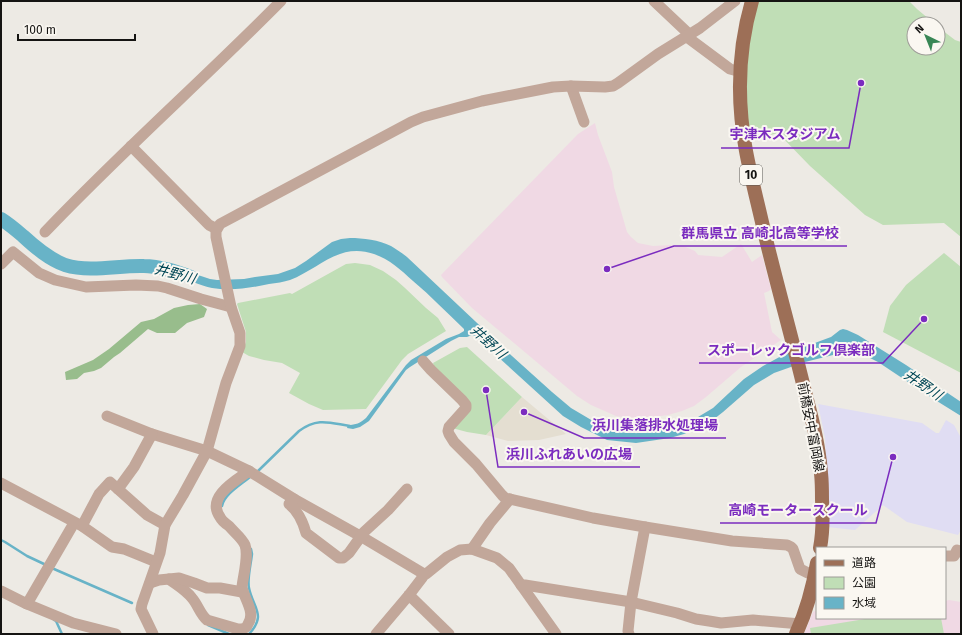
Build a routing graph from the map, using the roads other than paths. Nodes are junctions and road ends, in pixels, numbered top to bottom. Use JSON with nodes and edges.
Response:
{"nodes":[{"id":1,"x":281,"y":1,"type":"edge"},
{"id":2,"x":654,"y":1,"type":"edge"},
{"id":3,"x":736,"y":1,"type":"edge"},
{"id":4,"x":752,"y":1,"type":"edge"},
{"id":5,"x":688,"y":36,"type":"junction"},
{"id":6,"x":741,"y":72,"type":"junction"},
{"id":7,"x":571,"y":86,"type":"junction"},
{"id":8,"x":584,"y":122,"type":"dead end"},
{"id":9,"x":130,"y":146,"type":"junction"},
{"id":10,"x":217,"y":228,"type":"junction"},
{"id":11,"x":45,"y":232,"type":"dead end"},
{"id":12,"x":1,"y":264,"type":"edge"},
{"id":13,"x":231,"y":307,"type":"junction"},
{"id":14,"x":425,"y":359,"type":"dead end"},
{"id":15,"x":107,"y":416,"type":"dead end"},
{"id":16,"x":152,"y":434,"type":"junction"},
{"id":17,"x":207,"y":451,"type":"junction"},
{"id":18,"x":252,"y":474,"type":"junction"},
{"id":19,"x":1,"y":483,"type":"edge"},
{"id":20,"x":118,"y":489,"type":"junction"},
{"id":21,"x":407,"y":489,"type":"dead end"},
{"id":22,"x":294,"y":499,"type":"junction"},
{"id":23,"x":510,"y":499,"type":"junction"},
{"id":24,"x":78,"y":525,"type":"junction"},
{"id":25,"x":165,"y":525,"type":"junction"},
{"id":26,"x":645,"y":527,"type":"junction"},
{"id":27,"x":362,"y":537,"type":"junction"},
{"id":28,"x":820,"y":547,"type":"edge"},
{"id":29,"x":472,"y":549,"type":"junction"},
{"id":30,"x":961,"y":552,"type":"edge"},
{"id":31,"x":946,"y":556,"type":"edge"},
{"id":32,"x":156,"y":562,"type":"junction"},
{"id":33,"x":816,"y":568,"type":"edge"},
{"id":34,"x":424,"y":574,"type":"junction"},
{"id":35,"x":169,"y":579,"type":"junction"},
{"id":36,"x":150,"y":583,"type":"junction"},
{"id":37,"x":521,"y":585,"type":"junction"},
{"id":38,"x":1,"y":591,"type":"edge"},
{"id":39,"x":242,"y":592,"type":"junction"},
{"id":40,"x":409,"y":595,"type":"junction"},
{"id":41,"x":631,"y":602,"type":"junction"},
{"id":42,"x":27,"y":604,"type":"junction"},
{"id":43,"x":799,"y":629,"type":"edge"},
{"id":44,"x":116,"y":634,"type":"edge"},
{"id":45,"x":153,"y":634,"type":"edge"},
{"id":46,"x":376,"y":634,"type":"edge"},
{"id":47,"x":449,"y":634,"type":"edge"},
{"id":48,"x":556,"y":634,"type":"edge"},
{"id":49,"x":629,"y":634,"type":"edge"}],
"edges":[{"from":1,"to":9,"type":"street"},
{"from":2,"to":5,"type":"street"},
{"from":3,"to":5,"type":"street"},
{"from":4,"to":6,"type":"main road","name":"前橋安中富岡線","number":"10"},
{"from":5,"to":6,"type":"street"},
{"from":5,"to":7,"type":"street"},
{"from":6,"to":28,"type":"main road","name":"前橋安中富岡線","number":"10"},
{"from":7,"to":8,"type":"street"},
{"from":7,"to":10,"type":"street"},
{"from":9,"to":10,"type":"street"},
{"from":9,"to":11,"type":"street"},
{"from":10,"to":13,"type":"street"},
{"from":12,"to":13,"type":"street"},
{"from":13,"to":17,"type":"street"},
{"from":14,"to":23,"type":"street"},
{"from":15,"to":16,"type":"street"},
{"from":16,"to":17,"type":"street"},
{"from":16,"to":20,"type":"street"},
{"from":17,"to":18,"type":"street"},
{"from":17,"to":25,"type":"street"},
{"from":18,"to":22,"type":"street"},
{"from":18,"to":39,"type":"street"},
{"from":19,"to":24,"type":"street"},
{"from":20,"to":24,"type":"street"},
{"from":20,"to":25,"type":"street"},
{"from":21,"to":27,"type":"street"},
{"from":22,"to":27,"type":"street"},
{"from":22,"to":27,"type":"street"},
{"from":23,"to":26,"type":"street"},
{"from":23,"to":29,"type":"street"},
{"from":24,"to":32,"type":"street"},
{"from":24,"to":42,"type":"street"},
{"from":25,"to":32,"type":"street"},
{"from":26,"to":33,"type":"street"},
{"from":26,"to":41,"type":"street"},
{"from":27,"to":34,"type":"street"},
{"from":29,"to":34,"type":"street"},
{"from":29,"to":37,"type":"street"},
{"from":30,"to":31,"type":"street"},
{"from":32,"to":36,"type":"street"},
{"from":33,"to":43,"type":"main road"},
{"from":34,"to":40,"type":"street"},
{"from":35,"to":36,"type":"street"},
{"from":35,"to":39,"type":"street"},
{"from":35,"to":39,"type":"street"},
{"from":36,"to":45,"type":"street"},
{"from":37,"to":41,"type":"street"},
{"from":37,"to":48,"type":"street"},
{"from":38,"to":42,"type":"street"},
{"from":40,"to":46,"type":"street"},
{"from":40,"to":47,"type":"street"},
{"from":41,"to":43,"type":"street"},
{"from":41,"to":49,"type":"street"},
{"from":42,"to":44,"type":"street"}]}
